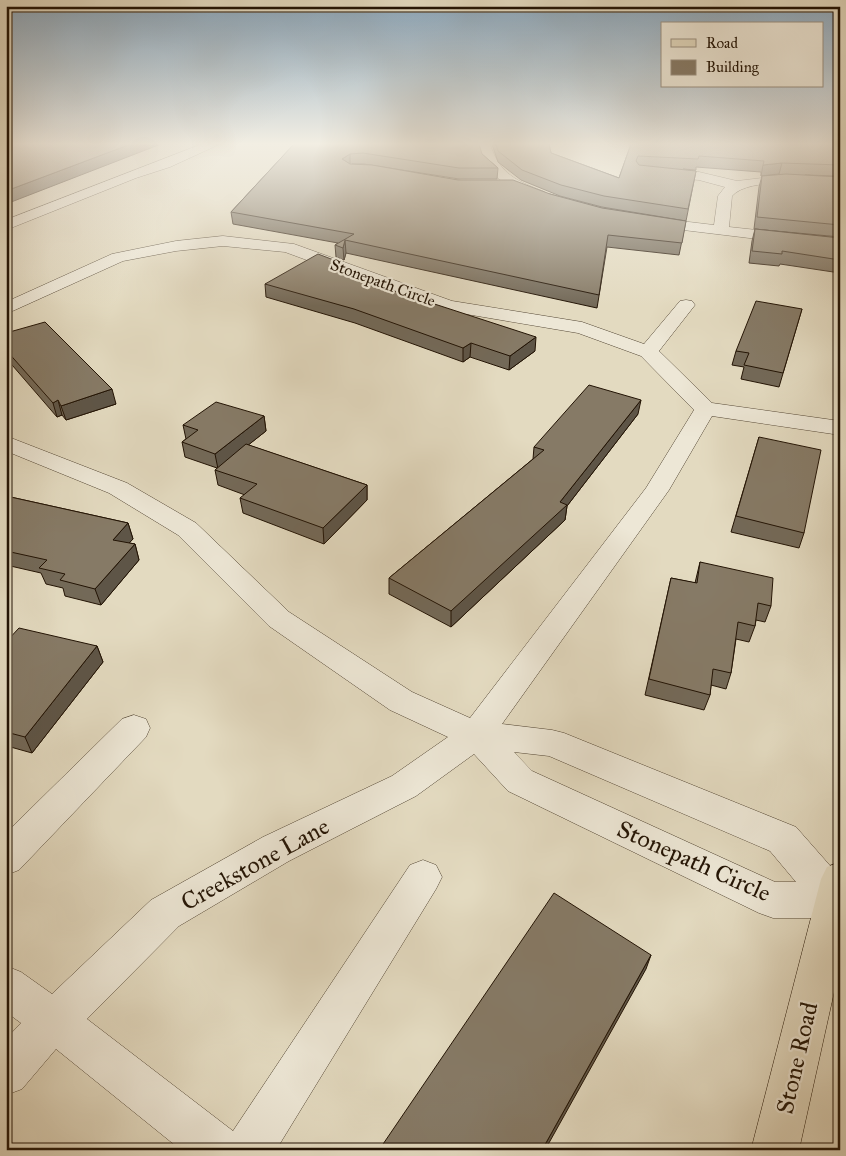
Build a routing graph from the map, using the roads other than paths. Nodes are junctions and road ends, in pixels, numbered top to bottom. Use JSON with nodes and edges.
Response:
{"nodes":[{"id":1,"x":74,"y":198,"type":"edge"},
{"id":2,"x":547,"y":198,"type":"edge"},
{"id":3,"x":725,"y":198,"type":"edge"},
{"id":4,"x":552,"y":200,"type":"edge"},
{"id":5,"x":636,"y":220,"type":"edge"},
{"id":6,"x":6,"y":225,"type":"edge"},
{"id":7,"x":721,"y":231,"type":"junction"},
{"id":8,"x":840,"y":244,"type":"edge"},
{"id":9,"x":686,"y":305,"type":"dead end"},
{"id":10,"x":6,"y":309,"type":"edge"},
{"id":11,"x":648,"y":352,"type":"junction"},
{"id":12,"x":705,"y":409,"type":"junction"},
{"id":13,"x":840,"y":428,"type":"edge"},
{"id":14,"x":6,"y":443,"type":"edge"},
{"id":15,"x":134,"y":728,"type":"dead end"},
{"id":16,"x":476,"y":735,"type":"junction"},
{"id":17,"x":6,"y":858,"type":"edge"},
{"id":18,"x":423,"y":877,"type":"dead end"},
{"id":19,"x":838,"y":893,"type":"edge"},
{"id":20,"x":6,"y":987,"type":"edge"},
{"id":21,"x":56,"y":1021,"type":"junction"},
{"id":22,"x":6,"y":1073,"type":"edge"},
{"id":23,"x":219,"y":1150,"type":"edge"},
{"id":24,"x":249,"y":1150,"type":"edge"},
{"id":25,"x":775,"y":1150,"type":"edge"}],
"edges":[{"from":1,"to":6,"type":"street"},
{"from":2,"to":4,"type":"street"},
{"from":3,"to":7,"type":"street"},
{"from":5,"to":7,"type":"street"},
{"from":7,"to":8,"type":"street"},
{"from":9,"to":11,"type":"street"},
{"from":10,"to":11,"type":"street","name":"Stonepath Circle"},
{"from":11,"to":12,"type":"street","name":"Stonepath Circle"},
{"from":12,"to":13,"type":"street"},
{"from":12,"to":16,"type":"street"},
{"from":14,"to":16,"type":"street","name":"Stonepath Circle"},
{"from":15,"to":17,"type":"street"},
{"from":16,"to":19,"type":"street","name":"Stonepath Circle"},
{"from":16,"to":19,"type":"street","name":"Stonepath Circle"},
{"from":16,"to":21,"type":"street","name":"Creekstone Lane"},
{"from":18,"to":24,"type":"street"},
{"from":19,"to":25,"type":"main road","name":"Stone Road"},
{"from":20,"to":21,"type":"street"},
{"from":21,"to":22,"type":"street","name":"Creekstone Lane"},
{"from":21,"to":23,"type":"street"}]}
